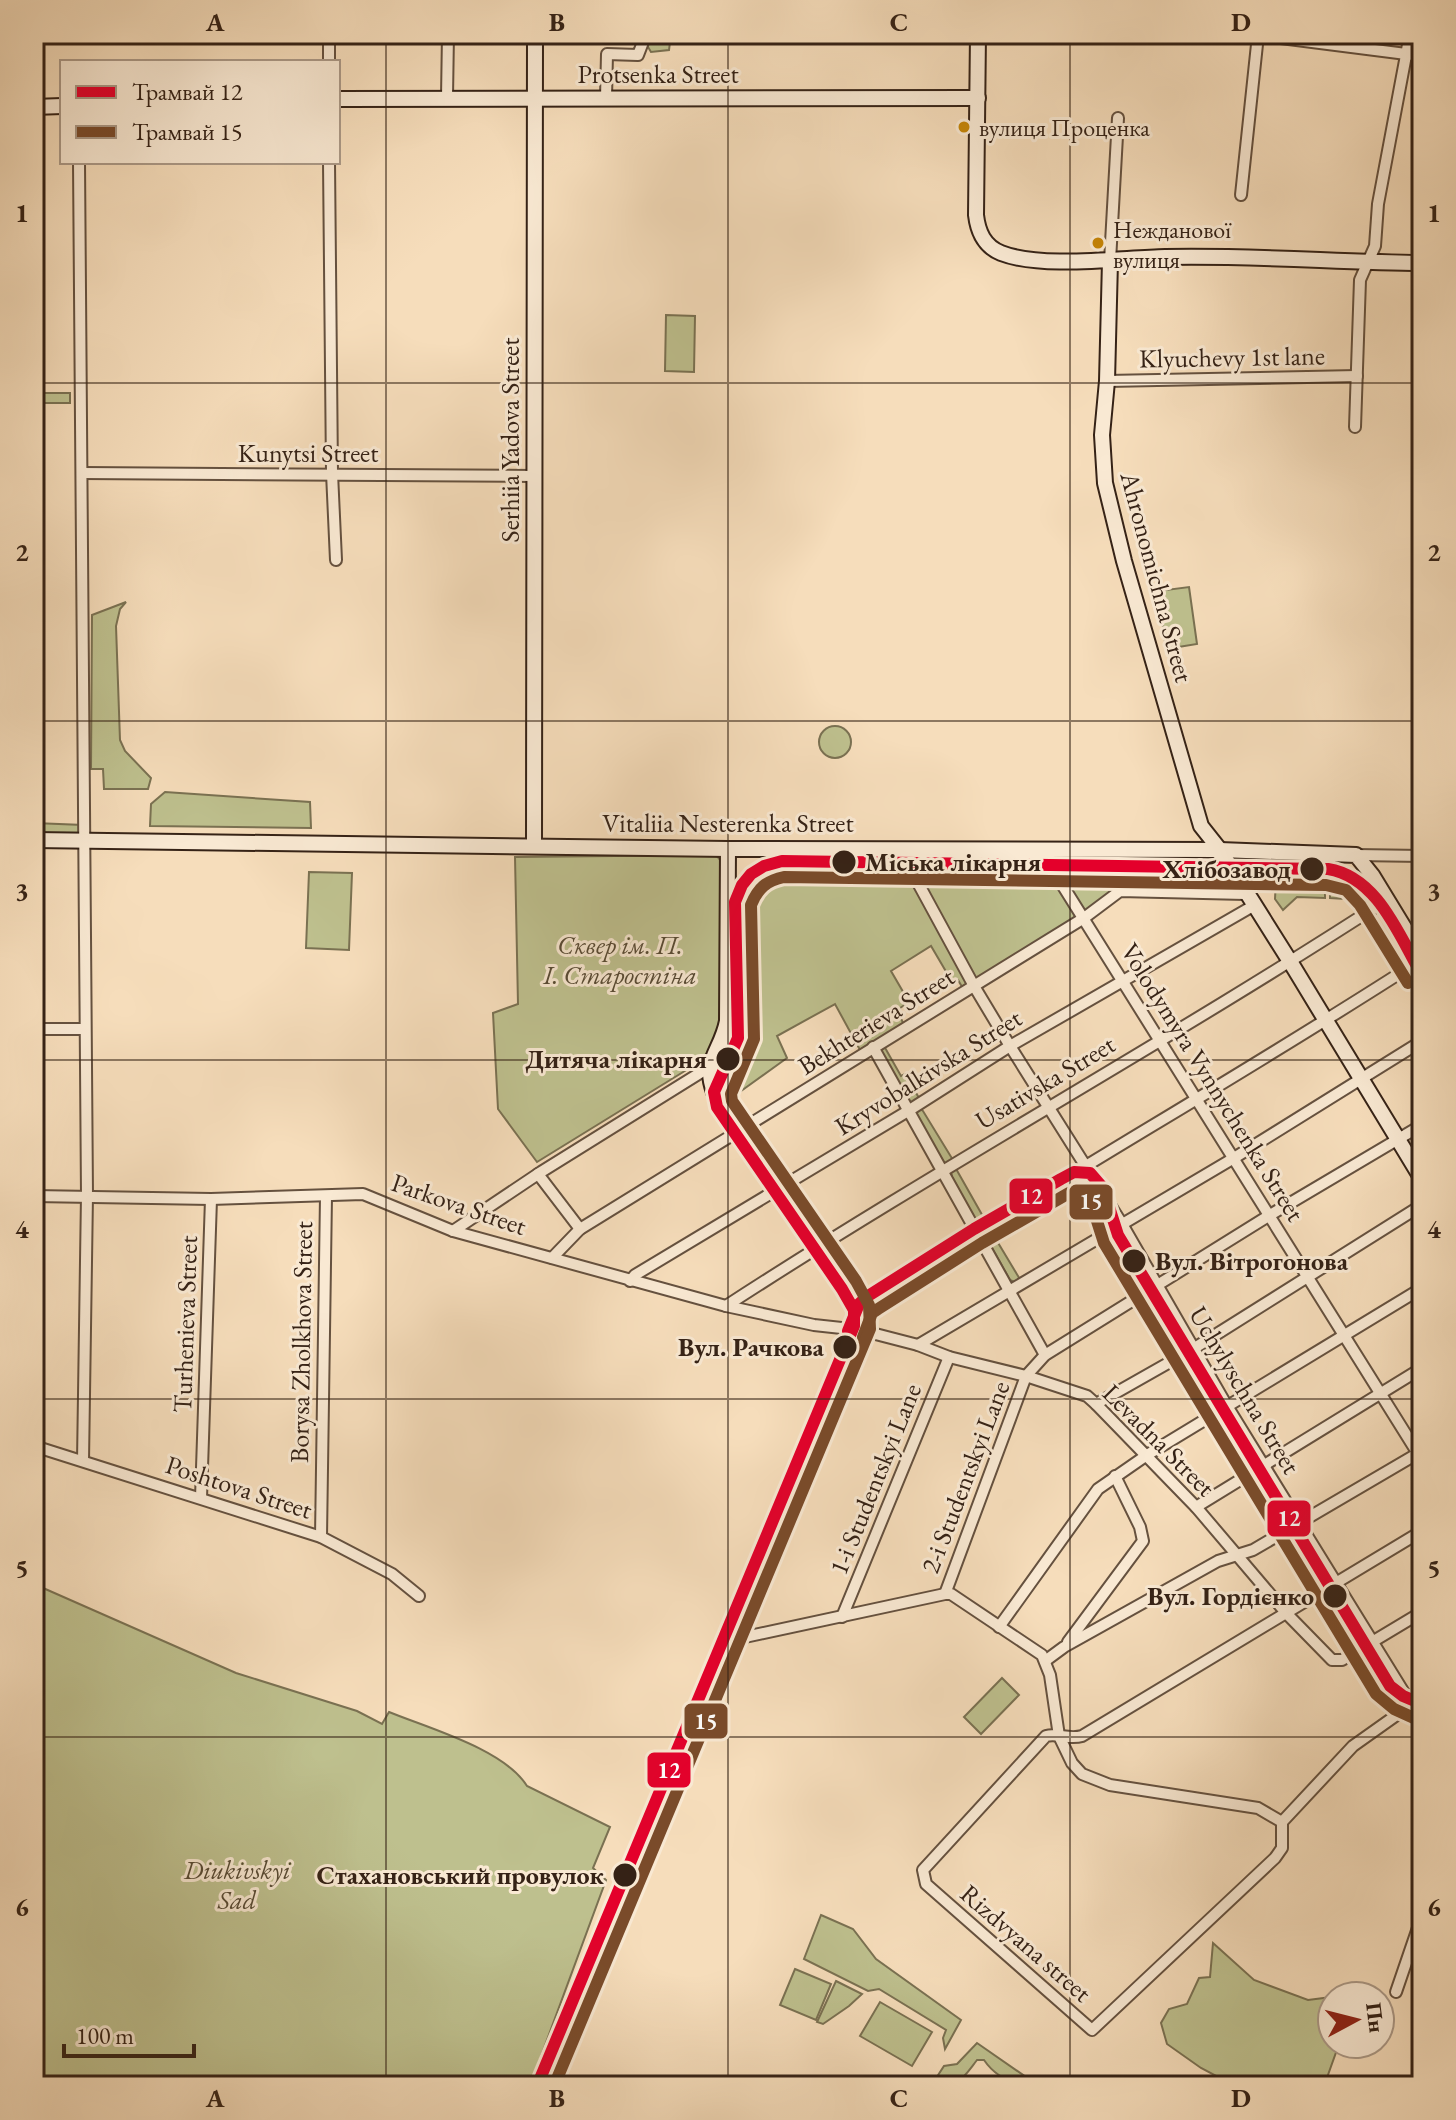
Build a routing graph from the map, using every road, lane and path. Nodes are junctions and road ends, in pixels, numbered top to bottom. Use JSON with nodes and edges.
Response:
{"nodes":[{"id":1,"x":329,"y":34,"type":"edge"},
{"id":2,"x":448,"y":34,"type":"edge"},
{"id":3,"x":535,"y":34,"type":"edge"},
{"id":4,"x":643,"y":34,"type":"edge"},
{"id":5,"x":978,"y":34,"type":"edge"},
{"id":6,"x":1410,"y":34,"type":"edge"},
{"id":7,"x":1253,"y":35,"type":"edge"},
{"id":8,"x":1309,"y":38,"type":"edge"},
{"id":9,"x":1404,"y":55,"type":"junction"},
{"id":10,"x":1422,"y":56,"type":"edge"},
{"id":11,"x":329,"y":60,"type":"edge"},
{"id":12,"x":447,"y":97,"type":"junction"},
{"id":13,"x":536,"y":98,"type":"junction"},
{"id":14,"x":606,"y":98,"type":"junction"},
{"id":15,"x":978,"y":98,"type":"junction"},
{"id":16,"x":340,"y":99,"type":"edge"},
{"id":17,"x":60,"y":106,"type":"edge"},
{"id":18,"x":34,"y":107,"type":"edge"},
{"id":19,"x":1118,"y":118,"type":"dead end"},
{"id":20,"x":79,"y":164,"type":"edge"},
{"id":21,"x":329,"y":164,"type":"edge"},
{"id":22,"x":1241,"y":195,"type":"dead end"},
{"id":23,"x":1110,"y":261,"type":"junction"},
{"id":24,"x":1367,"y":262,"type":"junction"},
{"id":25,"x":1422,"y":263,"type":"edge"},
{"id":26,"x":1357,"y":376,"type":"junction"},
{"id":27,"x":1107,"y":381,"type":"junction"},
{"id":28,"x":1355,"y":427,"type":"dead end"},
{"id":29,"x":82,"y":473,"type":"junction"},
{"id":30,"x":332,"y":473,"type":"junction"},
{"id":31,"x":534,"y":476,"type":"junction"},
{"id":32,"x":336,"y":560,"type":"dead end"},
{"id":33,"x":1201,"y":826,"type":"junction"},
{"id":34,"x":34,"y":840,"type":"edge"},
{"id":35,"x":83,"y":841,"type":"junction"},
{"id":36,"x":534,"y":846,"type":"junction"},
{"id":37,"x":899,"y":848,"type":"junction"},
{"id":38,"x":728,"y":849,"type":"junction"},
{"id":39,"x":1045,"y":849,"type":"junction"},
{"id":40,"x":1185,"y":850,"type":"junction"},
{"id":41,"x":1220,"y":850,"type":"junction"},
{"id":42,"x":1356,"y":855,"type":"junction"},
{"id":43,"x":1422,"y":856,"type":"edge"},
{"id":44,"x":1388,"y":899,"type":"junction"},
{"id":45,"x":1249,"y":900,"type":"junction"},
{"id":46,"x":1084,"y":918,"type":"junction"},
{"id":47,"x":1422,"y":958,"type":"edge"},
{"id":48,"x":1291,"y":963,"type":"junction"},
{"id":49,"x":1124,"y":982,"type":"junction"},
{"id":50,"x":974,"y":986,"type":"junction"},
{"id":51,"x":1326,"y":1020,"type":"junction"},
{"id":52,"x":34,"y":1029,"type":"edge"},
{"id":53,"x":85,"y":1029,"type":"junction"},
{"id":54,"x":1159,"y":1039,"type":"junction"},
{"id":55,"x":1422,"y":1041,"type":"edge"},
{"id":56,"x":1010,"y":1046,"type":"junction"},
{"id":57,"x":873,"y":1047,"type":"junction"},
{"id":58,"x":708,"y":1068,"type":"junction"},
{"id":59,"x":1361,"y":1081,"type":"junction"},
{"id":60,"x":1198,"y":1099,"type":"junction"},
{"id":61,"x":1049,"y":1105,"type":"junction"},
{"id":62,"x":908,"y":1111,"type":"junction"},
{"id":63,"x":1422,"y":1125,"type":"edge"},
{"id":64,"x":740,"y":1131,"type":"junction"},
{"id":65,"x":1397,"y":1141,"type":"junction"},
{"id":66,"x":1234,"y":1158,"type":"junction"},
{"id":67,"x":1084,"y":1167,"type":"junction"},
{"id":68,"x":941,"y":1170,"type":"junction"},
{"id":69,"x":538,"y":1174,"type":"junction"},
{"id":70,"x":1422,"y":1179,"type":"edge"},
{"id":71,"x":780,"y":1189,"type":"junction"},
{"id":72,"x":87,"y":1195,"type":"junction"},
{"id":73,"x":34,"y":1196,"type":"edge"},
{"id":74,"x":326,"y":1196,"type":"junction"},
{"id":75,"x":211,"y":1199,"type":"junction"},
{"id":76,"x":1422,"y":1205,"type":"edge"},
{"id":77,"x":1270,"y":1215,"type":"junction"},
{"id":78,"x":1122,"y":1224,"type":"junction"},
{"id":79,"x":580,"y":1229,"type":"junction"},
{"id":80,"x":453,"y":1231,"type":"junction"},
{"id":81,"x":976,"y":1231,"type":"junction"},
{"id":82,"x":817,"y":1246,"type":"junction"},
{"id":83,"x":552,"y":1258,"type":"junction"},
{"id":84,"x":1307,"y":1275,"type":"junction"},
{"id":85,"x":630,"y":1281,"type":"junction"},
{"id":86,"x":1159,"y":1285,"type":"junction"},
{"id":87,"x":1422,"y":1288,"type":"edge"},
{"id":88,"x":1010,"y":1293,"type":"junction"},
{"id":89,"x":726,"y":1306,"type":"junction"},
{"id":90,"x":860,"y":1307,"type":"junction"},
{"id":91,"x":860,"y":1330,"type":"junction"},
{"id":92,"x":1345,"y":1335,"type":"junction"},
{"id":93,"x":918,"y":1345,"type":"junction"},
{"id":94,"x":1193,"y":1349,"type":"junction"},
{"id":95,"x":1045,"y":1355,"type":"junction"},
{"id":96,"x":949,"y":1357,"type":"junction"},
{"id":97,"x":1422,"y":1368,"type":"edge"},
{"id":98,"x":1026,"y":1376,"type":"junction"},
{"id":99,"x":1382,"y":1394,"type":"junction"},
{"id":100,"x":1096,"y":1404,"type":"junction"},
{"id":101,"x":1227,"y":1406,"type":"junction"},
{"id":102,"x":34,"y":1446,"type":"edge"},
{"id":103,"x":1147,"y":1455,"type":"junction"},
{"id":104,"x":1421,"y":1455,"type":"edge"},
{"id":105,"x":83,"y":1461,"type":"junction"},
{"id":106,"x":1263,"y":1464,"type":"junction"},
{"id":107,"x":1115,"y":1476,"type":"junction"},
{"id":108,"x":201,"y":1498,"type":"junction"},
{"id":109,"x":1196,"y":1507,"type":"junction"},
{"id":110,"x":1299,"y":1522,"type":"junction"},
{"id":111,"x":1422,"y":1531,"type":"edge"},
{"id":112,"x":321,"y":1537,"type":"junction"},
{"id":113,"x":1238,"y":1554,"type":"junction"},
{"id":114,"x":1337,"y":1584,"type":"junction"},
{"id":115,"x":945,"y":1594,"type":"junction"},
{"id":116,"x":419,"y":1596,"type":"dead end"},
{"id":117,"x":1422,"y":1612,"type":"edge"},
{"id":118,"x":1287,"y":1614,"type":"junction"},
{"id":119,"x":842,"y":1617,"type":"junction"},
{"id":120,"x":999,"y":1627,"type":"junction"},
{"id":121,"x":731,"y":1640,"type":"junction"},
{"id":122,"x":1372,"y":1642,"type":"junction"},
{"id":123,"x":1064,"y":1647,"type":"junction"},
{"id":124,"x":1045,"y":1661,"type":"junction"},
{"id":125,"x":1419,"y":1702,"type":"edge"},
{"id":126,"x":1059,"y":1736,"type":"junction"},
{"id":127,"x":1282,"y":1822,"type":"junction"},
{"id":128,"x":1422,"y":1916,"type":"edge"},
{"id":129,"x":1396,"y":1992,"type":"dead end"},
{"id":130,"x":549,"y":2086,"type":"edge"}],
"edges":[{"from":1,"to":11,"type":"street"},
{"from":2,"to":12,"type":"street"},
{"from":3,"to":13,"type":"street","name":"Serhiia Yadova Street"},
{"from":4,"to":14,"type":"street"},
{"from":5,"to":15,"type":"street"},
{"from":6,"to":9,"type":"street"},
{"from":7,"to":8,"type":"street"},
{"from":7,"to":22,"type":"street"},
{"from":8,"to":9,"type":"street"},
{"from":9,"to":10,"type":"street"},
{"from":9,"to":24,"type":"street"},
{"from":12,"to":13,"type":"street","name":"Protsenka Street"},
{"from":12,"to":16,"type":"street","name":"Protsenka Street"},
{"from":13,"to":14,"type":"street","name":"Protsenka Street"},
{"from":13,"to":31,"type":"street","name":"Serhiia Yadova Street"},
{"from":14,"to":15,"type":"street","name":"Protsenka Street"},
{"from":15,"to":23,"type":"street"},
{"from":17,"to":18,"type":"street"},
{"from":19,"to":23,"type":"street"},
{"from":20,"to":29,"type":"street"},
{"from":21,"to":30,"type":"street"},
{"from":23,"to":24,"type":"street"},
{"from":23,"to":27,"type":"street","name":"Ahronomichna Street"},
{"from":24,"to":25,"type":"street"},
{"from":24,"to":26,"type":"street"},
{"from":26,"to":27,"type":"street","name":"Klyuchevy 1st lane"},
{"from":26,"to":28,"type":"street"},
{"from":27,"to":33,"type":"street","name":"Ahronomichna Street"},
{"from":29,"to":30,"type":"street","name":"Kunytsi Street"},
{"from":29,"to":35,"type":"street"},
{"from":30,"to":31,"type":"street","name":"Kunytsi Street"},
{"from":30,"to":32,"type":"street"},
{"from":31,"to":36,"type":"street","name":"Serhiia Yadova Street"},
{"from":33,"to":40,"type":"street"},
{"from":33,"to":41,"type":"street","name":"Ahronomichna Street"},
{"from":34,"to":35,"type":"street","name":"Vitaliia Nesterenka Street"},
{"from":35,"to":36,"type":"street","name":"Vitaliia Nesterenka Street"},
{"from":35,"to":53,"type":"street"},
{"from":36,"to":38,"type":"street","name":"Vitaliia Nesterenka Street"},
{"from":37,"to":38,"type":"street","name":"Vitaliia Nesterenka Street"},
{"from":37,"to":39,"type":"street","name":"Vitaliia Nesterenka Street"},
{"from":37,"to":50,"type":"street","name":"Uchylyschna Street"},
{"from":38,"to":58,"type":"street"},
{"from":39,"to":40,"type":"street","name":"Vitaliia Nesterenka Street"},
{"from":39,"to":46,"type":"street","name":"Volodymyra Vynnychenka Street"},
{"from":40,"to":41,"type":"street","name":"Vitaliia Nesterenka Street"},
{"from":41,"to":42,"type":"street","name":"Vitaliia Nesterenka Street"},
{"from":41,"to":45,"type":"street","name":"Ahronomichna Street"},
{"from":42,"to":43,"type":"street","name":"Vitaliia Nesterenka Street"},
{"from":42,"to":44,"type":"street"},
{"from":44,"to":47,"type":"street"},
{"from":44,"to":48,"type":"street","name":"Usativska Street"},
{"from":45,"to":46,"type":"street","name":"Bekhterieva Street"},
{"from":45,"to":48,"type":"street","name":"Ahronomichna Street"},
{"from":45,"to":49,"type":"street","name":"Kryvobalkivska Street"},
{"from":46,"to":49,"type":"street","name":"Volodymyra Vynnychenka Street"},
{"from":46,"to":50,"type":"street","name":"Bekhterieva Street"},
{"from":47,"to":51,"type":"street"},
{"from":48,"to":51,"type":"street","name":"Ahronomichna Street"},
{"from":48,"to":54,"type":"street","name":"Usativska Street"},
{"from":49,"to":54,"type":"street","name":"Volodymyra Vynnychenka Street"},
{"from":49,"to":56,"type":"street","name":"Kryvobalkivska Street"},
{"from":50,"to":56,"type":"street","name":"Uchylyschna Street"},
{"from":50,"to":57,"type":"street","name":"Bekhterieva Street"},
{"from":51,"to":59,"type":"street","name":"Ahronomichna Street"},
{"from":51,"to":60,"type":"street"},
{"from":52,"to":53,"type":"street"},
{"from":53,"to":72,"type":"street"},
{"from":54,"to":60,"type":"street","name":"Volodymyra Vynnychenka Street"},
{"from":54,"to":61,"type":"street","name":"Usativska Street"},
{"from":55,"to":59,"type":"street"},
{"from":56,"to":61,"type":"street","name":"Uchylyschna Street"},
{"from":56,"to":62,"type":"street","name":"Kryvobalkivska Street"},
{"from":57,"to":62,"type":"street"},
{"from":57,"to":64,"type":"street","name":"Bekhterieva Street"},
{"from":58,"to":64,"type":"street"},
{"from":58,"to":69,"type":"street"},
{"from":59,"to":65,"type":"street","name":"Ahronomichna Street"},
{"from":59,"to":66,"type":"street"},
{"from":60,"to":66,"type":"street","name":"Volodymyra Vynnychenka Street"},
{"from":60,"to":67,"type":"street"},
{"from":61,"to":67,"type":"street","name":"Uchylyschna Street"},
{"from":61,"to":68,"type":"street","name":"Usativska Street"},
{"from":62,"to":68,"type":"street"},
{"from":62,"to":71,"type":"street","name":"Kryvobalkivska Street"},
{"from":63,"to":65,"type":"street"},
{"from":64,"to":71,"type":"street"},
{"from":64,"to":79,"type":"street","name":"Bekhterieva Street"},
{"from":65,"to":70,"type":"street","name":"Ahronomichna Street"},
{"from":65,"to":77,"type":"street"},
{"from":66,"to":77,"type":"street","name":"Volodymyra Vynnychenka Street"},
{"from":66,"to":78,"type":"street"},
{"from":67,"to":78,"type":"street","name":"Uchylyschna Street"},
{"from":67,"to":81,"type":"street"},
{"from":68,"to":81,"type":"street"},
{"from":68,"to":82,"type":"street","name":"Usativska Street"},
{"from":69,"to":79,"type":"street"},
{"from":69,"to":80,"type":"street"},
{"from":71,"to":82,"type":"street"},
{"from":71,"to":85,"type":"street","name":"Kryvobalkivska Street"},
{"from":72,"to":73,"type":"street","name":"Parkova Street"},
{"from":72,"to":75,"type":"street","name":"Parkova Street"},
{"from":72,"to":105,"type":"street"},
{"from":74,"to":75,"type":"street","name":"Parkova Street"},
{"from":74,"to":80,"type":"street","name":"Parkova Street"},
{"from":74,"to":112,"type":"street","name":"Borysa Zholkhova Street"},
{"from":75,"to":108,"type":"street","name":"Turhenieva Street"},
{"from":76,"to":84,"type":"street"},
{"from":77,"to":84,"type":"street","name":"Volodymyra Vynnychenka Street"},
{"from":77,"to":86,"type":"street"},
{"from":78,"to":86,"type":"street","name":"Uchylyschna Street"},
{"from":78,"to":88,"type":"street"},
{"from":79,"to":83,"type":"street","name":"Bekhterieva Street"},
{"from":80,"to":83,"type":"street","name":"Parkova Street"},
{"from":81,"to":88,"type":"street"},
{"from":81,"to":90,"type":"street"},
{"from":82,"to":89,"type":"street","name":"Usativska Street"},
{"from":82,"to":90,"type":"street"},
{"from":83,"to":85,"type":"street","name":"Parkova Street"},
{"from":84,"to":92,"type":"street","name":"Volodymyra Vynnychenka Street"},
{"from":84,"to":94,"type":"street"},
{"from":85,"to":89,"type":"street","name":"Parkova Street"},
{"from":86,"to":94,"type":"street","name":"Uchylyschna Street"},
{"from":86,"to":95,"type":"street"},
{"from":87,"to":92,"type":"street"},
{"from":88,"to":93,"type":"street"},
{"from":88,"to":95,"type":"street"},
{"from":89,"to":91,"type":"street","name":"Parkova Street"},
{"from":90,"to":91,"type":"street"},
{"from":91,"to":93,"type":"street","name":"Levadna Street"},
{"from":91,"to":121,"type":"street"},
{"from":92,"to":99,"type":"street","name":"Volodymyra Vynnychenka Street"},
{"from":92,"to":101,"type":"street"},
{"from":93,"to":96,"type":"street","name":"Levadna Street"},
{"from":94,"to":100,"type":"street"},
{"from":94,"to":101,"type":"street","name":"Uchylyschna Street"},
{"from":95,"to":98,"type":"street"},
{"from":96,"to":98,"type":"street","name":"Levadna Street"},
{"from":96,"to":119,"type":"street","name":"1-i Studentskyi Lane"},
{"from":97,"to":99,"type":"street"},
{"from":98,"to":100,"type":"street","name":"Levadna Street"},
{"from":98,"to":115,"type":"street","name":"2-i Studentskyi Lane"},
{"from":99,"to":104,"type":"street","name":"Volodymyra Vynnychenka Street"},
{"from":99,"to":106,"type":"street"},
{"from":100,"to":103,"type":"street","name":"Levadna Street"},
{"from":101,"to":103,"type":"street"},
{"from":101,"to":106,"type":"street","name":"Uchylyschna Street"},
{"from":102,"to":105,"type":"street","name":"Poshtova Street"},
{"from":103,"to":107,"type":"street"},
{"from":103,"to":109,"type":"street","name":"Levadna Street"},
{"from":104,"to":110,"type":"street"},
{"from":105,"to":108,"type":"street","name":"Poshtova Street"},
{"from":106,"to":109,"type":"street"},
{"from":106,"to":110,"type":"street","name":"Uchylyschna Street"},
{"from":107,"to":120,"type":"street"},
{"from":107,"to":123,"type":"street"},
{"from":108,"to":112,"type":"street","name":"Poshtova Street"},
{"from":109,"to":113,"type":"street","name":"Levadna Street"},
{"from":110,"to":113,"type":"street"},
{"from":110,"to":114,"type":"street","name":"Uchylyschna Street"},
{"from":111,"to":114,"type":"street"},
{"from":112,"to":116,"type":"street","name":"Poshtova Street"},
{"from":113,"to":118,"type":"street","name":"Levadna Street"},
{"from":113,"to":123,"type":"street"},
{"from":114,"to":118,"type":"street"},
{"from":114,"to":122,"type":"street","name":"Uchylyschna Street"},
{"from":115,"to":119,"type":"street"},
{"from":115,"to":120,"type":"street"},
{"from":117,"to":122,"type":"street"},
{"from":118,"to":122,"type":"street","name":"Levadna Street"},
{"from":118,"to":126,"type":"street"},
{"from":119,"to":121,"type":"street"},
{"from":120,"to":124,"type":"street"},
{"from":121,"to":130,"type":"street"},
{"from":122,"to":125,"type":"street","name":"Uchylyschna Street"},
{"from":123,"to":124,"type":"street"},
{"from":124,"to":126,"type":"street"},
{"from":125,"to":127,"type":"street"},
{"from":126,"to":127,"type":"street"},
{"from":126,"to":127,"type":"street","name":"Rizdvyana street"},
{"from":128,"to":129,"type":"street"}]}
